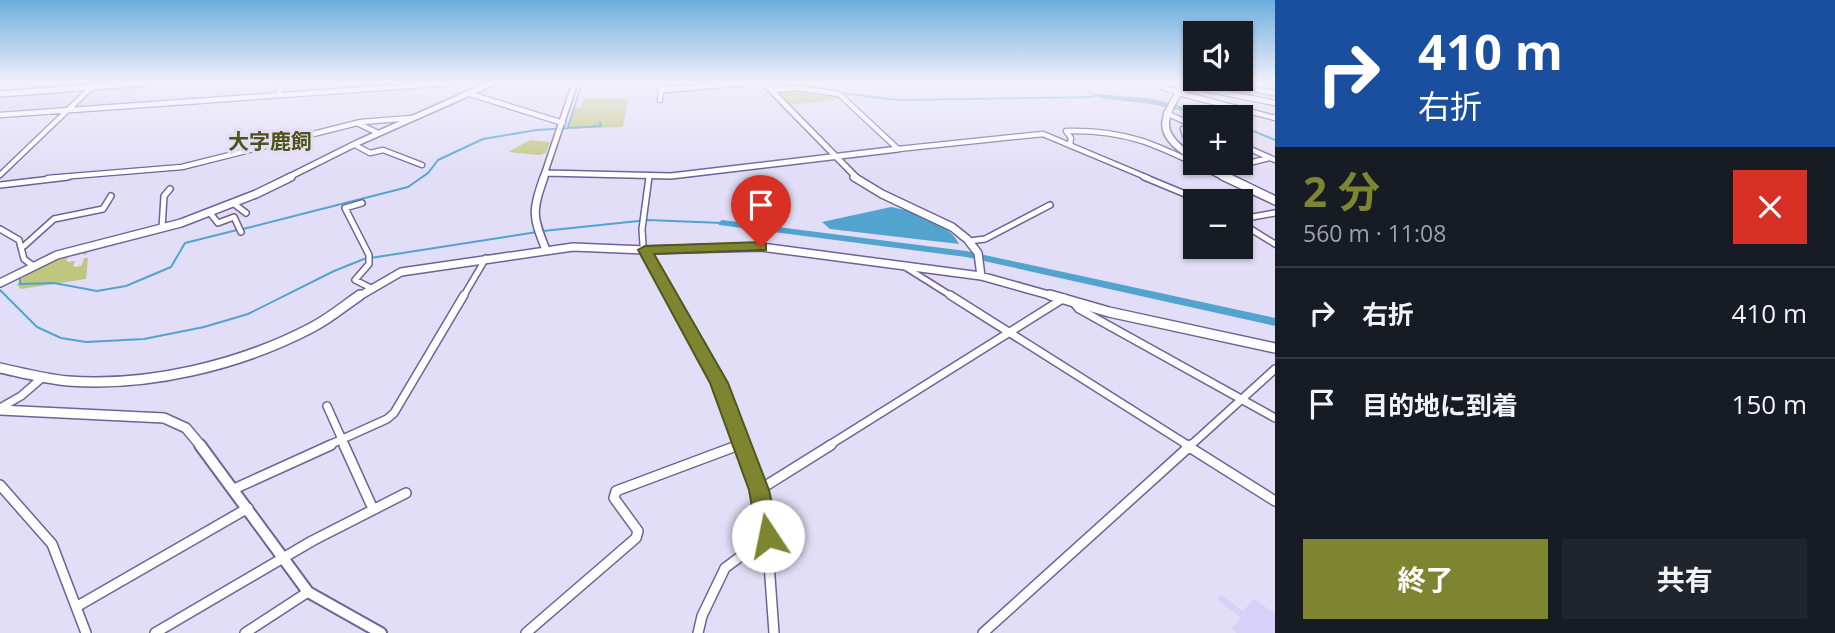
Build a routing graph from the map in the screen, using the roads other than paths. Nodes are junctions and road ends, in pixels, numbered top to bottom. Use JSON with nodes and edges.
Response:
{"nodes":[{"id":1,"x":33,"y":113,"type":"edge"},
{"id":2,"x":65,"y":113,"type":"edge"},
{"id":3,"x":425,"y":113,"type":"edge"},
{"id":4,"x":529,"y":113,"type":"edge"},
{"id":5,"x":566,"y":113,"type":"edge"},
{"id":6,"x":793,"y":113,"type":"edge"},
{"id":7,"x":859,"y":113,"type":"edge"},
{"id":8,"x":1167,"y":113,"type":"edge"},
{"id":9,"x":1253,"y":113,"type":"edge"},
{"id":10,"x":0,"y":115,"type":"edge"},
{"id":11,"x":412,"y":118,"type":"junction"},
{"id":12,"x":1275,"y":118,"type":"edge"},
{"id":13,"x":357,"y":123,"type":"junction"},
{"id":14,"x":563,"y":123,"type":"junction"},
{"id":15,"x":378,"y":133,"type":"junction"},
{"id":16,"x":355,"y":145,"type":"junction"},
{"id":17,"x":1070,"y":145,"type":"junction"},
{"id":18,"x":1183,"y":148,"type":"edge"},
{"id":19,"x":898,"y":149,"type":"junction"},
{"id":20,"x":1253,"y":150,"type":"edge"},
{"id":21,"x":834,"y":158,"type":"junction"},
{"id":22,"x":1272,"y":159,"type":"edge"},
{"id":23,"x":1253,"y":162,"type":"edge"},
{"id":24,"x":422,"y":165,"type":"dead end"},
{"id":25,"x":546,"y":173,"type":"junction"},
{"id":26,"x":0,"y":175,"type":"edge"},
{"id":27,"x":1226,"y":175,"type":"edge"},
{"id":28,"x":649,"y":177,"type":"junction"},
{"id":29,"x":0,"y":185,"type":"edge"},
{"id":30,"x":170,"y":188,"type":"dead end"},
{"id":31,"x":1183,"y":193,"type":"edge"},
{"id":32,"x":111,"y":196,"type":"dead end"},
{"id":33,"x":1275,"y":200,"type":"edge"},
{"id":34,"x":233,"y":203,"type":"junction"},
{"id":35,"x":362,"y":203,"type":"dead end"},
{"id":36,"x":1050,"y":205,"type":"dead end"},
{"id":37,"x":210,"y":212,"type":"junction"},
{"id":38,"x":246,"y":213,"type":"dead end"},
{"id":39,"x":1275,"y":213,"type":"edge"},
{"id":40,"x":1253,"y":218,"type":"edge"},
{"id":41,"x":162,"y":228,"type":"junction"},
{"id":42,"x":0,"y":229,"type":"edge"},
{"id":43,"x":1253,"y":229,"type":"edge"},
{"id":44,"x":241,"y":232,"type":"dead end"},
{"id":45,"x":969,"y":241,"type":"junction"},
{"id":46,"x":1275,"y":244,"type":"edge"},
{"id":47,"x":24,"y":246,"type":"junction"},
{"id":48,"x":546,"y":250,"type":"junction"},
{"id":49,"x":645,"y":250,"type":"junction"},
{"id":50,"x":486,"y":258,"type":"junction"},
{"id":51,"x":901,"y":264,"type":"junction"},
{"id":52,"x":32,"y":265,"type":"junction"},
{"id":53,"x":981,"y":276,"type":"junction"},
{"id":54,"x":0,"y":282,"type":"edge"},
{"id":55,"x":371,"y":288,"type":"junction"},
{"id":56,"x":1069,"y":300,"type":"junction"},
{"id":57,"x":1009,"y":334,"type":"junction"},
{"id":58,"x":1275,"y":348,"type":"edge"},
{"id":59,"x":0,"y":368,"type":"edge"},
{"id":60,"x":1275,"y":369,"type":"edge"},
{"id":61,"x":43,"y":377,"type":"junction"},
{"id":62,"x":1242,"y":400,"type":"junction"},
{"id":63,"x":327,"y":406,"type":"dead end"},
{"id":64,"x":0,"y":409,"type":"edge"},
{"id":65,"x":1275,"y":418,"type":"edge"},
{"id":66,"x":342,"y":438,"type":"junction"},
{"id":67,"x":743,"y":443,"type":"junction"},
{"id":68,"x":1189,"y":447,"type":"junction"},
{"id":69,"x":0,"y":485,"type":"edge"},
{"id":70,"x":234,"y":489,"type":"junction"},
{"id":71,"x":759,"y":490,"type":"junction"},
{"id":72,"x":406,"y":494,"type":"dead end"},
{"id":73,"x":1275,"y":501,"type":"edge"},
{"id":74,"x":248,"y":508,"type":"junction"},
{"id":75,"x":373,"y":509,"type":"junction"},
{"id":76,"x":768,"y":536,"type":"junction"},
{"id":77,"x":282,"y":559,"type":"junction"},
{"id":78,"x":308,"y":592,"type":"junction"},
{"id":79,"x":76,"y":607,"type":"junction"},
{"id":80,"x":259,"y":629,"type":"edge"},
{"id":81,"x":86,"y":633,"type":"edge"},
{"id":82,"x":155,"y":633,"type":"edge"},
{"id":83,"x":245,"y":633,"type":"edge"},
{"id":84,"x":381,"y":633,"type":"edge"},
{"id":85,"x":526,"y":633,"type":"edge"},
{"id":86,"x":698,"y":633,"type":"edge"},
{"id":87,"x":774,"y":633,"type":"edge"},
{"id":88,"x":983,"y":633,"type":"edge"}],
"edges":[{"from":1,"to":10,"type":"street"},
{"from":2,"to":26,"type":"street"},
{"from":3,"to":11,"type":"street"},
{"from":4,"to":14,"type":"street"},
{"from":5,"to":14,"type":"street"},
{"from":6,"to":21,"type":"street"},
{"from":7,"to":19,"type":"street"},
{"from":8,"to":18,"type":"main road"},
{"from":9,"to":12,"type":"street"},
{"from":11,"to":13,"type":"street"},
{"from":11,"to":15,"type":"street"},
{"from":13,"to":15,"type":"street"},
{"from":13,"to":29,"type":"street"},
{"from":14,"to":25,"type":"street"},
{"from":15,"to":16,"type":"street"},
{"from":16,"to":24,"type":"street"},
{"from":16,"to":34,"type":"street"},
{"from":17,"to":19,"type":"street"},
{"from":17,"to":31,"type":"street"},
{"from":17,"to":33,"type":"street"},
{"from":19,"to":21,"type":"street"},
{"from":20,"to":22,"type":"street"},
{"from":21,"to":28,"type":"street"},
{"from":21,"to":45,"type":"street"},
{"from":22,"to":23,"type":"street"},
{"from":25,"to":28,"type":"street"},
{"from":25,"to":48,"type":"street"},
{"from":27,"to":33,"type":"main road"},
{"from":28,"to":49,"type":"street"},
{"from":30,"to":41,"type":"street"},
{"from":32,"to":47,"type":"street"},
{"from":34,"to":37,"type":"street"},
{"from":34,"to":38,"type":"street"},
{"from":35,"to":55,"type":"street"},
{"from":36,"to":45,"type":"street"},
{"from":37,"to":41,"type":"street"},
{"from":37,"to":44,"type":"street"},
{"from":39,"to":40,"type":"street"},
{"from":41,"to":52,"type":"street"},
{"from":42,"to":47,"type":"street"},
{"from":43,"to":46,"type":"street"},
{"from":45,"to":53,"type":"street"},
{"from":47,"to":52,"type":"street"},
{"from":48,"to":49,"type":"street"},
{"from":48,"to":50,"type":"street"},
{"from":49,"to":51,"type":"street"},
{"from":49,"to":67,"type":"street"},
{"from":50,"to":55,"type":"street"},
{"from":50,"to":66,"type":"street"},
{"from":51,"to":53,"type":"street"},
{"from":51,"to":57,"type":"street"},
{"from":52,"to":54,"type":"street"},
{"from":53,"to":56,"type":"street"},
{"from":55,"to":61,"type":"street"},
{"from":56,"to":57,"type":"street"},
{"from":56,"to":58,"type":"street"},
{"from":56,"to":62,"type":"street"},
{"from":57,"to":68,"type":"street"},
{"from":57,"to":71,"type":"street"},
{"from":59,"to":61,"type":"street"},
{"from":60,"to":62,"type":"street"},
{"from":61,"to":64,"type":"street"},
{"from":62,"to":65,"type":"street"},
{"from":62,"to":68,"type":"street"},
{"from":63,"to":66,"type":"street"},
{"from":64,"to":70,"type":"street"},
{"from":66,"to":70,"type":"street"},
{"from":66,"to":75,"type":"street"},
{"from":67,"to":71,"type":"street"},
{"from":67,"to":85,"type":"street"},
{"from":68,"to":73,"type":"street"},
{"from":68,"to":88,"type":"street"},
{"from":69,"to":79,"type":"street"},
{"from":70,"to":74,"type":"street"},
{"from":71,"to":76,"type":"street"},
{"from":72,"to":75,"type":"street"},
{"from":74,"to":77,"type":"street"},
{"from":74,"to":79,"type":"street"},
{"from":75,"to":77,"type":"street"},
{"from":76,"to":86,"type":"street"},
{"from":76,"to":87,"type":"street"},
{"from":77,"to":78,"type":"street"},
{"from":77,"to":82,"type":"street"},
{"from":78,"to":80,"type":"street"},
{"from":78,"to":84,"type":"street"},
{"from":79,"to":81,"type":"street"},
{"from":80,"to":83,"type":"street"}]}
